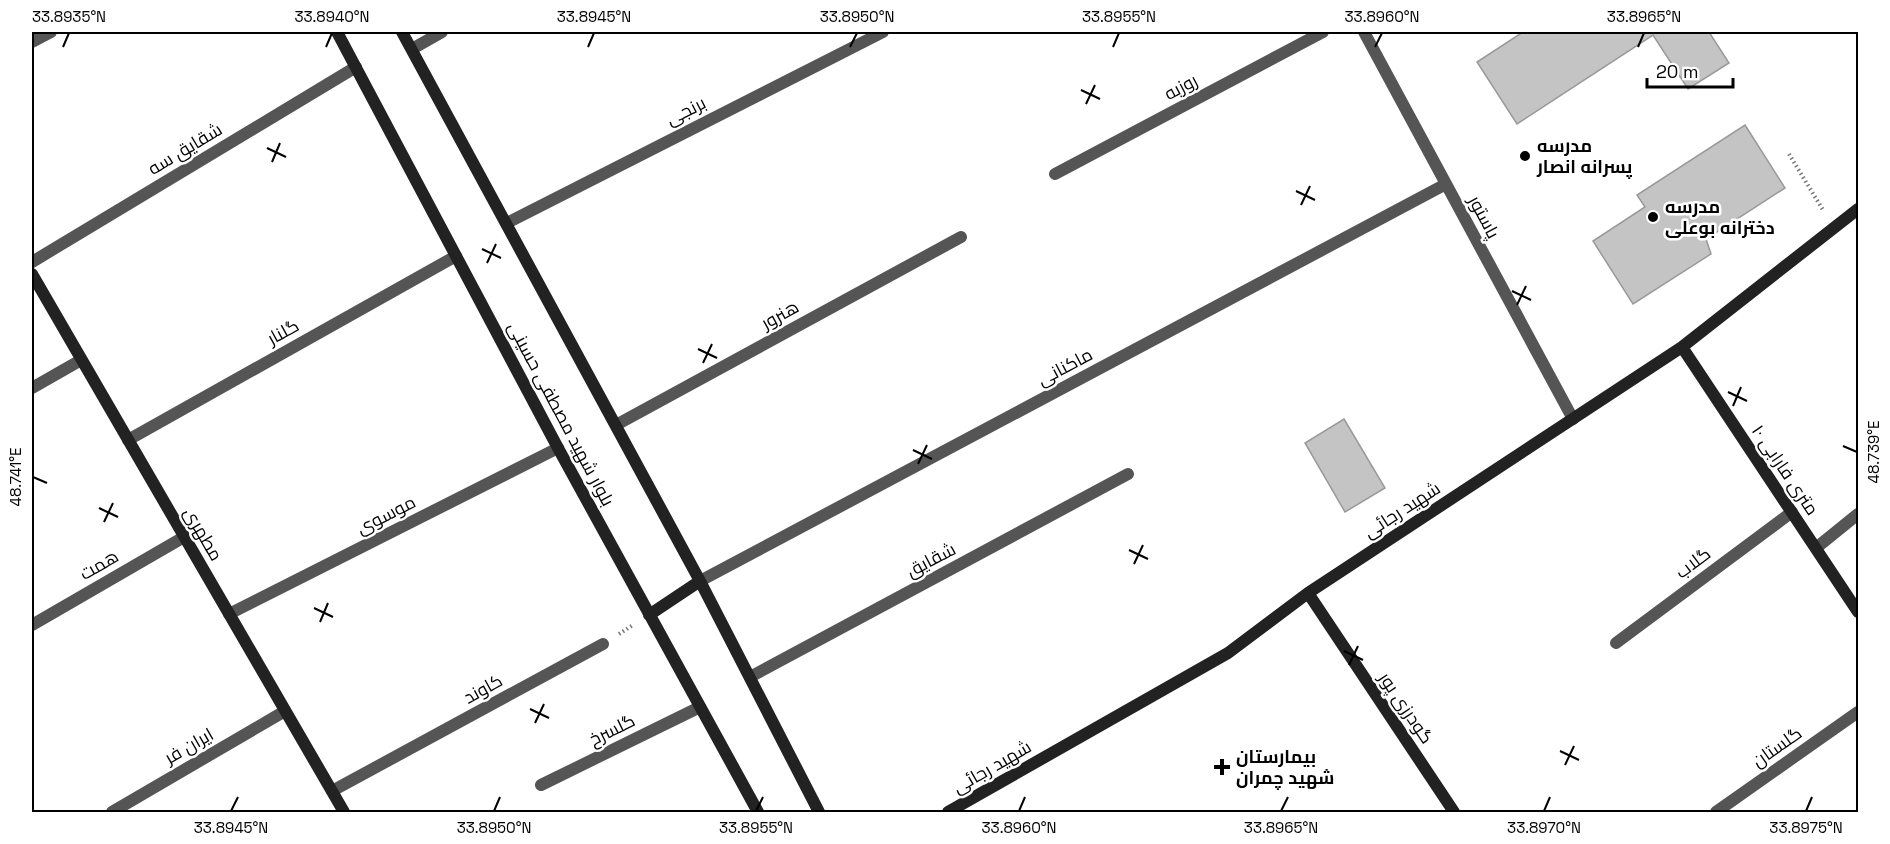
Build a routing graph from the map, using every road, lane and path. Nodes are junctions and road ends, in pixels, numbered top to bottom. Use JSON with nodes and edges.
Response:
{"nodes":[{"id":1,"x":51,"y":32,"type":"edge"},
{"id":2,"x":337,"y":32,"type":"edge"},
{"id":3,"x":402,"y":32,"type":"edge"},
{"id":4,"x":442,"y":32,"type":"edge"},
{"id":5,"x":883,"y":32,"type":"edge"},
{"id":6,"x":1323,"y":32,"type":"edge"},
{"id":7,"x":1364,"y":32,"type":"edge"},
{"id":8,"x":32,"y":42,"type":"edge"},
{"id":9,"x":412,"y":49,"type":"junction"},
{"id":10,"x":356,"y":67,"type":"junction"},
{"id":11,"x":1789,"y":154,"type":"dead end"},
{"id":12,"x":1055,"y":174,"type":"dead end"},
{"id":13,"x":1446,"y":184,"type":"junction"},
{"id":14,"x":1858,"y":209,"type":"edge"},
{"id":15,"x":507,"y":223,"type":"junction"},
{"id":16,"x":1834,"y":228,"type":"junction"},
{"id":17,"x":961,"y":237,"type":"dead end"},
{"id":18,"x":456,"y":256,"type":"junction"},
{"id":19,"x":32,"y":262,"type":"edge"},
{"id":20,"x":32,"y":274,"type":"edge"},
{"id":21,"x":1682,"y":347,"type":"junction"},
{"id":22,"x":81,"y":360,"type":"junction"},
{"id":23,"x":32,"y":388,"type":"edge"},
{"id":24,"x":1573,"y":419,"type":"junction"},
{"id":25,"x":616,"y":424,"type":"junction"},
{"id":26,"x":128,"y":440,"type":"junction"},
{"id":27,"x":558,"y":448,"type":"junction"},
{"id":28,"x":1128,"y":474,"type":"dead end"},
{"id":29,"x":1792,"y":512,"type":"junction"},
{"id":30,"x":1858,"y":514,"type":"edge"},
{"id":31,"x":184,"y":537,"type":"junction"},
{"id":32,"x":1816,"y":548,"type":"junction"},
{"id":33,"x":700,"y":581,"type":"junction"},
{"id":34,"x":1308,"y":593,"type":"junction"},
{"id":35,"x":1858,"y":612,"type":"edge"},
{"id":36,"x":229,"y":614,"type":"junction"},
{"id":37,"x":650,"y":615,"type":"junction"},
{"id":38,"x":32,"y":625,"type":"edge"},
{"id":39,"x":1616,"y":643,"type":"dead end"},
{"id":40,"x":603,"y":644,"type":"joint"},
{"id":41,"x":750,"y":677,"type":"junction"},
{"id":42,"x":700,"y":707,"type":"junction"},
{"id":43,"x":285,"y":711,"type":"junction"},
{"id":44,"x":1858,"y":712,"type":"edge"},
{"id":45,"x":541,"y":785,"type":"dead end"},
{"id":46,"x":332,"y":792,"type":"junction"},
{"id":47,"x":1716,"y":812,"type":"edge"},
{"id":48,"x":112,"y":813,"type":"edge"},
{"id":49,"x":344,"y":813,"type":"edge"},
{"id":50,"x":758,"y":813,"type":"edge"},
{"id":51,"x":819,"y":813,"type":"edge"},
{"id":52,"x":948,"y":813,"type":"edge"},
{"id":53,"x":1454,"y":813,"type":"edge"}],
"edges":[{"from":1,"to":8,"type":"street"},
{"from":2,"to":10,"type":"street","name":"بلوار شهید مصطفی حسینی"},
{"from":3,"to":9,"type":"street"},
{"from":4,"to":9,"type":"street"},
{"from":5,"to":15,"type":"street","name":"برنجی"},
{"from":6,"to":12,"type":"street","name":"روزبه"},
{"from":7,"to":13,"type":"street","name":"پاستور"},
{"from":9,"to":15,"type":"street"},
{"from":10,"to":18,"type":"street","name":"بلوار شهید مصطفی حسینی"},
{"from":10,"to":19,"type":"street","name":"شقایق سه"},
{"from":11,"to":16,"type":"path"},
{"from":13,"to":24,"type":"street","name":"پاستور"},
{"from":13,"to":33,"type":"street","name":"ماکنانی"},
{"from":14,"to":16,"type":"street","name":"شهید رجائی"},
{"from":15,"to":25,"type":"street"},
{"from":16,"to":21,"type":"street","name":"شهید رجائی"},
{"from":17,"to":25,"type":"street","name":"هنرور"},
{"from":18,"to":26,"type":"street","name":"گلنار"},
{"from":18,"to":27,"type":"street","name":"بلوار شهید مصطفی حسینی"},
{"from":20,"to":22,"type":"street","name":"مطهری"},
{"from":21,"to":24,"type":"street","name":"شهید رجائی"},
{"from":21,"to":29,"type":"street","name":"۱۰ متری فارابی"},
{"from":22,"to":23,"type":"street"},
{"from":22,"to":26,"type":"street","name":"مطهری"},
{"from":24,"to":34,"type":"street","name":"شهید رجائی"},
{"from":25,"to":33,"type":"street"},
{"from":26,"to":31,"type":"street","name":"مطهری"},
{"from":27,"to":36,"type":"street","name":"موسوی"},
{"from":27,"to":37,"type":"street","name":"بلوار شهید مصطفی حسینی"},
{"from":28,"to":41,"type":"street","name":"شقایق"},
{"from":29,"to":32,"type":"street","name":"۱۰ متری فارابی"},
{"from":29,"to":39,"type":"street","name":"گلاب"},
{"from":30,"to":32,"type":"street"},
{"from":31,"to":36,"type":"street","name":"مطهری"},
{"from":31,"to":38,"type":"street","name":"همت"},
{"from":32,"to":35,"type":"street","name":"۱۰ متری فارابی"},
{"from":33,"to":37,"type":"street"},
{"from":33,"to":41,"type":"street"},
{"from":34,"to":52,"type":"street","name":"شهید رجائی"},
{"from":34,"to":53,"type":"street","name":"گودرزی پور"},
{"from":36,"to":43,"type":"street","name":"مطهری"},
{"from":37,"to":40,"type":"path"},
{"from":37,"to":42,"type":"street","name":"بلوار شهید مصطفی حسینی"},
{"from":40,"to":46,"type":"street","name":"کاوند"},
{"from":41,"to":51,"type":"street"},
{"from":42,"to":45,"type":"street","name":"گلسرخ"},
{"from":42,"to":50,"type":"street","name":"بلوار شهید مصطفی حسینی"},
{"from":43,"to":46,"type":"street","name":"مطهری"},
{"from":43,"to":48,"type":"street","name":"ایران فر"},
{"from":44,"to":47,"type":"street","name":"گلستان"},
{"from":46,"to":49,"type":"street","name":"مطهری"}]}
